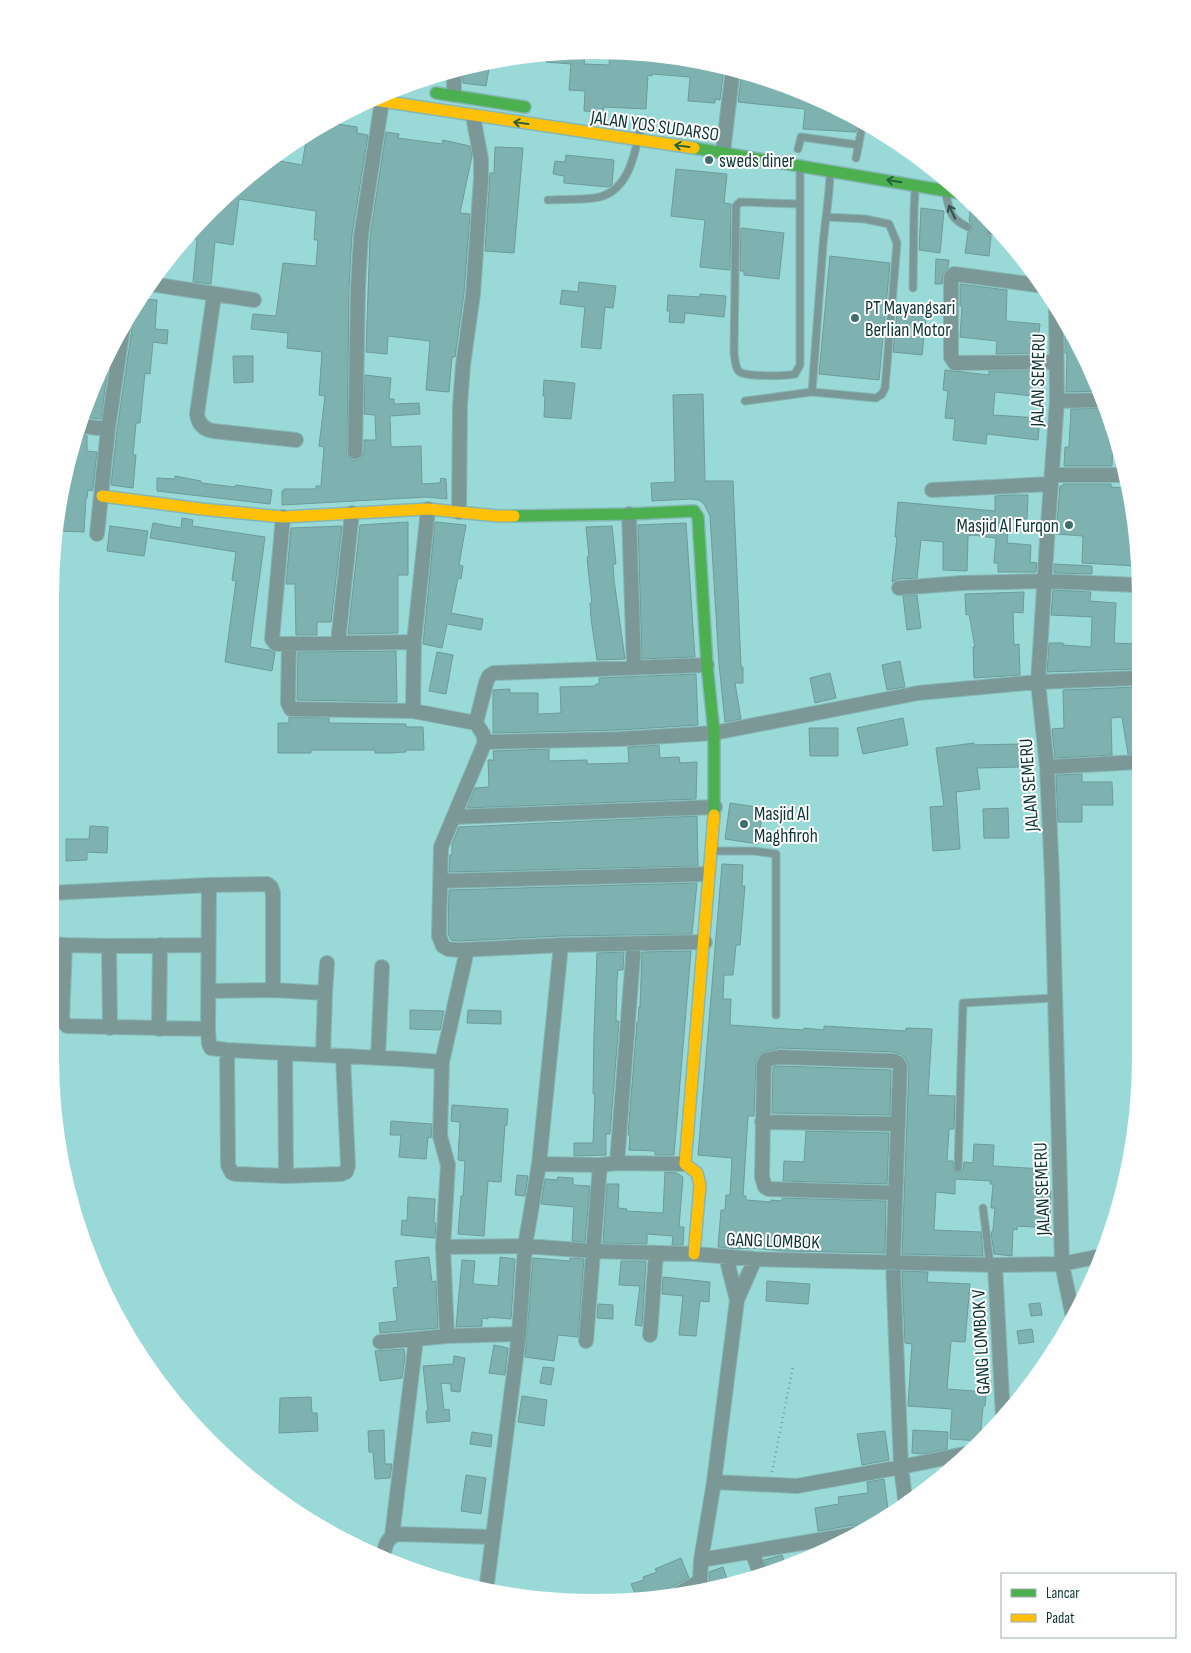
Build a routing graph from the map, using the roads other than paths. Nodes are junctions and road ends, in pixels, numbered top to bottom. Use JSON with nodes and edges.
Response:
{"nodes":[{"id":1,"x":732,"y":77,"type":"edge"},
{"id":2,"x":454,"y":78,"type":"edge"},
{"id":3,"x":428,"y":91,"type":"dead end"},
{"id":4,"x":454,"y":95,"type":"junction"},
{"id":5,"x":387,"y":101,"type":"edge"},
{"id":6,"x":377,"y":106,"type":"edge"},
{"id":7,"x":532,"y":108,"type":"dead end"},
{"id":8,"x":473,"y":116,"type":"junction"},
{"id":9,"x":641,"y":125,"type":"dead end"},
{"id":10,"x":861,"y":130,"type":"edge"},
{"id":11,"x":638,"y":140,"type":"junction"},
{"id":12,"x":858,"y":145,"type":"junction"},
{"id":13,"x":798,"y":149,"type":"dead end"},
{"id":14,"x":723,"y":152,"type":"junction"},
{"id":15,"x":855,"y":158,"type":"dead end"},
{"id":16,"x":800,"y":165,"type":"junction"},
{"id":17,"x":830,"y":170,"type":"junction"},
{"id":18,"x":916,"y":184,"type":"junction"},
{"id":19,"x":945,"y":190,"type":"joint"},
{"id":20,"x":548,"y":200,"type":"dead end"},
{"id":21,"x":799,"y":204,"type":"junction"},
{"id":22,"x":826,"y":217,"type":"junction"},
{"id":23,"x":968,"y":227,"type":"dead end"},
{"id":24,"x":1033,"y":284,"type":"edge"},
{"id":25,"x":158,"y":285,"type":"edge"},
{"id":26,"x":913,"y":288,"type":"dead end"},
{"id":27,"x":214,"y":295,"type":"junction"},
{"id":28,"x":254,"y":300,"type":"dead end"},
{"id":29,"x":1056,"y":321,"type":"edge"},
{"id":30,"x":120,"y":346,"type":"edge"},
{"id":31,"x":1057,"y":362,"type":"junction"},
{"id":32,"x":812,"y":392,"type":"junction"},
{"id":33,"x":1095,"y":400,"type":"edge"},
{"id":34,"x":745,"y":401,"type":"dead end"},
{"id":35,"x":1057,"y":401,"type":"junction"},
{"id":36,"x":86,"y":427,"type":"edge"},
{"id":37,"x":108,"y":429,"type":"junction"},
{"id":38,"x":296,"y":440,"type":"dead end"},
{"id":39,"x":355,"y":452,"type":"dead end"},
{"id":40,"x":1118,"y":475,"type":"edge"},
{"id":41,"x":1052,"y":479,"type":"junction"},
{"id":42,"x":932,"y":490,"type":"dead end"},
{"id":43,"x":102,"y":496,"type":"junction"},
{"id":44,"x":428,"y":510,"type":"junction"},
{"id":45,"x":459,"y":512,"type":"junction"},
{"id":46,"x":352,"y":513,"type":"junction"},
{"id":47,"x":629,"y":514,"type":"junction"},
{"id":48,"x":283,"y":517,"type":"junction"},
{"id":49,"x":96,"y":534,"type":"dead end"},
{"id":50,"x":1044,"y":581,"type":"junction"},
{"id":51,"x":1132,"y":585,"type":"edge"},
{"id":52,"x":899,"y":588,"type":"dead end"},
{"id":53,"x":338,"y":642,"type":"junction"},
{"id":54,"x":414,"y":642,"type":"junction"},
{"id":55,"x":289,"y":644,"type":"junction"},
{"id":56,"x":707,"y":665,"type":"junction"},
{"id":57,"x":634,"y":668,"type":"junction"},
{"id":58,"x":1132,"y":678,"type":"edge"},
{"id":59,"x":1038,"y":682,"type":"junction"},
{"id":60,"x":413,"y":711,"type":"junction"},
{"id":61,"x":476,"y":723,"type":"junction"},
{"id":62,"x":714,"y":733,"type":"junction"},
{"id":63,"x":485,"y":742,"type":"junction"},
{"id":64,"x":1132,"y":762,"type":"edge"},
{"id":65,"x":1047,"y":767,"type":"junction"},
{"id":66,"x":715,"y":807,"type":"junction"},
{"id":67,"x":454,"y":817,"type":"junction"},
{"id":68,"x":712,"y":851,"type":"junction"},
{"id":69,"x":708,"y":874,"type":"junction"},
{"id":70,"x":440,"y":881,"type":"junction"},
{"id":71,"x":209,"y":886,"type":"junction"},
{"id":72,"x":59,"y":893,"type":"edge"},
{"id":73,"x":704,"y":942,"type":"junction"},
{"id":74,"x":634,"y":943,"type":"junction"},
{"id":75,"x":59,"y":945,"type":"edge"},
{"id":76,"x":64,"y":945,"type":"junction"},
{"id":77,"x":160,"y":945,"type":"junction"},
{"id":78,"x":208,"y":945,"type":"junction"},
{"id":79,"x":109,"y":946,"type":"junction"},
{"id":80,"x":562,"y":946,"type":"junction"},
{"id":81,"x":467,"y":950,"type":"junction"},
{"id":82,"x":327,"y":963,"type":"dead end"},
{"id":83,"x":382,"y":968,"type":"dead end"},
{"id":84,"x":273,"y":990,"type":"junction"},
{"id":85,"x":208,"y":991,"type":"junction"},
{"id":86,"x":325,"y":993,"type":"junction"},
{"id":87,"x":1055,"y":998,"type":"junction"},
{"id":88,"x":776,"y":1015,"type":"dead end"},
{"id":89,"x":110,"y":1028,"type":"junction"},
{"id":90,"x":159,"y":1029,"type":"junction"},
{"id":91,"x":208,"y":1029,"type":"junction"},
{"id":92,"x":227,"y":1050,"type":"junction"},
{"id":93,"x":285,"y":1053,"type":"junction"},
{"id":94,"x":323,"y":1056,"type":"junction"},
{"id":95,"x":343,"y":1056,"type":"junction"},
{"id":96,"x":390,"y":1058,"type":"junction"},
{"id":97,"x":442,"y":1062,"type":"junction"},
{"id":98,"x":762,"y":1122,"type":"junction"},
{"id":99,"x":898,"y":1124,"type":"junction"},
{"id":100,"x":617,"y":1163,"type":"junction"},
{"id":101,"x":539,"y":1164,"type":"junction"},
{"id":102,"x":684,"y":1164,"type":"junction"},
{"id":103,"x":600,"y":1165,"type":"junction"},
{"id":104,"x":958,"y":1168,"type":"dead end"},
{"id":105,"x":286,"y":1176,"type":"junction"},
{"id":106,"x":894,"y":1193,"type":"junction"},
{"id":107,"x":984,"y":1208,"type":"dead end"},
{"id":108,"x":443,"y":1246,"type":"junction"},
{"id":109,"x":525,"y":1246,"type":"junction"},
{"id":110,"x":593,"y":1251,"type":"junction"},
{"id":111,"x":656,"y":1253,"type":"junction"},
{"id":112,"x":694,"y":1254,"type":"junction"},
{"id":113,"x":726,"y":1257,"type":"junction"},
{"id":114,"x":1093,"y":1258,"type":"edge"},
{"id":115,"x":755,"y":1259,"type":"junction"},
{"id":116,"x":894,"y":1263,"type":"junction"},
{"id":117,"x":1062,"y":1264,"type":"junction"},
{"id":118,"x":993,"y":1265,"type":"junction"},
{"id":119,"x":738,"y":1300,"type":"junction"},
{"id":120,"x":1071,"y":1306,"type":"edge"},
{"id":121,"x":519,"y":1334,"type":"junction"},
{"id":122,"x":650,"y":1335,"type":"dead end"},
{"id":123,"x":447,"y":1336,"type":"junction"},
{"id":124,"x":416,"y":1339,"type":"junction"},
{"id":125,"x":586,"y":1341,"type":"dead end"},
{"id":126,"x":380,"y":1342,"type":"dead end"},
{"id":127,"x":1002,"y":1407,"type":"edge"},
{"id":128,"x":954,"y":1456,"type":"edge"},
{"id":129,"x":901,"y":1468,"type":"junction"},
{"id":130,"x":714,"y":1482,"type":"junction"},
{"id":131,"x":905,"y":1496,"type":"edge"},
{"id":132,"x":392,"y":1536,"type":"junction"},
{"id":133,"x":836,"y":1537,"type":"edge"},
{"id":134,"x":492,"y":1538,"type":"junction"},
{"id":135,"x":385,"y":1551,"type":"edge"},
{"id":136,"x":752,"y":1552,"type":"junction"},
{"id":137,"x":701,"y":1560,"type":"junction"},
{"id":138,"x":758,"y":1569,"type":"edge"},
{"id":139,"x":487,"y":1583,"type":"edge"},
{"id":140,"x":702,"y":1584,"type":"edge"}],
"edges":[{"from":1,"to":14,"type":"street"},
{"from":2,"to":4,"type":"street"},
{"from":3,"to":4,"type":"main road"},
{"from":4,"to":7,"type":"main road"},
{"from":5,"to":8,"type":"main road","name":"JALAN YOS SUDARSO"},
{"from":6,"to":39,"type":"street"},
{"from":11,"to":8,"type":"main road","name":"JALAN YOS SUDARSO","one_way":true},
{"from":8,"to":45,"type":"street"},
{"from":9,"to":11,"type":"lane"},
{"from":10,"to":12,"type":"lane"},
{"from":14,"to":11,"type":"main road","name":"JALAN YOS SUDARSO","one_way":true},
{"from":11,"to":20,"type":"lane"},
{"from":12,"to":13,"type":"lane"},
{"from":12,"to":15,"type":"lane"},
{"from":14,"to":16,"type":"main road","name":"JALAN YOS SUDARSO"},
{"from":16,"to":17,"type":"main road","name":"JALAN YOS SUDARSO"},
{"from":16,"to":21,"type":"lane"},
{"from":18,"to":17,"type":"main road","name":"JALAN YOS SUDARSO","one_way":true},
{"from":17,"to":22,"type":"lane"},
{"from":18,"to":19,"type":"main road","name":"JALAN YOS SUDARSO"},
{"from":18,"to":26,"type":"lane"},
{"from":23,"to":19,"type":"lane","one_way":true},
{"from":21,"to":21,"type":"lane"},
{"from":22,"to":32,"type":"lane"},
{"from":22,"to":32,"type":"lane"},
{"from":24,"to":31,"type":"street"},
{"from":25,"to":27,"type":"street"},
{"from":27,"to":28,"type":"street"},
{"from":27,"to":38,"type":"street"},
{"from":29,"to":31,"type":"street","name":"JALAN SEMERU"},
{"from":30,"to":37,"type":"street"},
{"from":31,"to":35,"type":"street","name":"JALAN SEMERU"},
{"from":32,"to":34,"type":"lane"},
{"from":33,"to":35,"type":"street"},
{"from":35,"to":41,"type":"street","name":"JALAN SEMERU"},
{"from":36,"to":37,"type":"street"},
{"from":37,"to":43,"type":"street"},
{"from":40,"to":41,"type":"street"},
{"from":41,"to":42,"type":"street"},
{"from":41,"to":50,"type":"street","name":"JALAN SEMERU"},
{"from":43,"to":48,"type":"main road"},
{"from":43,"to":49,"type":"street"},
{"from":44,"to":45,"type":"main road"},
{"from":44,"to":46,"type":"main road"},
{"from":44,"to":54,"type":"street"},
{"from":45,"to":47,"type":"main road"},
{"from":46,"to":48,"type":"main road"},
{"from":46,"to":53,"type":"street"},
{"from":47,"to":56,"type":"main road"},
{"from":47,"to":57,"type":"street"},
{"from":48,"to":55,"type":"street"},
{"from":50,"to":51,"type":"street"},
{"from":50,"to":52,"type":"street"},
{"from":50,"to":59,"type":"street","name":"JALAN SEMERU"},
{"from":53,"to":54,"type":"street"},
{"from":53,"to":55,"type":"street"},
{"from":54,"to":60,"type":"street"},
{"from":55,"to":60,"type":"street"},
{"from":56,"to":57,"type":"street"},
{"from":56,"to":62,"type":"main road"},
{"from":57,"to":61,"type":"street"},
{"from":58,"to":59,"type":"street"},
{"from":59,"to":62,"type":"street"},
{"from":59,"to":65,"type":"street","name":"JALAN SEMERU"},
{"from":60,"to":61,"type":"street"},
{"from":61,"to":63,"type":"street"},
{"from":62,"to":63,"type":"street"},
{"from":62,"to":66,"type":"main road"},
{"from":63,"to":67,"type":"street"},
{"from":64,"to":65,"type":"street"},
{"from":65,"to":87,"type":"street","name":"JALAN SEMERU"},
{"from":66,"to":67,"type":"street"},
{"from":66,"to":68,"type":"main road"},
{"from":67,"to":70,"type":"street"},
{"from":68,"to":69,"type":"main road"},
{"from":68,"to":88,"type":"lane"},
{"from":69,"to":70,"type":"street"},
{"from":69,"to":73,"type":"main road"},
{"from":70,"to":81,"type":"street"},
{"from":71,"to":72,"type":"street"},
{"from":71,"to":78,"type":"street"},
{"from":71,"to":84,"type":"street"},
{"from":73,"to":74,"type":"street"},
{"from":73,"to":102,"type":"main road"},
{"from":74,"to":80,"type":"street"},
{"from":74,"to":100,"type":"street"},
{"from":75,"to":76,"type":"street"},
{"from":76,"to":79,"type":"street"},
{"from":76,"to":89,"type":"street"},
{"from":77,"to":78,"type":"street"},
{"from":77,"to":79,"type":"street"},
{"from":77,"to":90,"type":"street"},
{"from":78,"to":85,"type":"street"},
{"from":79,"to":89,"type":"street"},
{"from":80,"to":81,"type":"street"},
{"from":80,"to":101,"type":"street"},
{"from":81,"to":97,"type":"street"},
{"from":82,"to":86,"type":"street"},
{"from":83,"to":96,"type":"street"},
{"from":84,"to":85,"type":"street"},
{"from":84,"to":86,"type":"street"},
{"from":85,"to":91,"type":"street"},
{"from":86,"to":94,"type":"street"},
{"from":87,"to":104,"type":"lane"},
{"from":87,"to":117,"type":"street","name":"JALAN SEMERU"},
{"from":89,"to":90,"type":"street"},
{"from":90,"to":91,"type":"street"},
{"from":91,"to":92,"type":"street"},
{"from":92,"to":93,"type":"street"},
{"from":92,"to":105,"type":"street"},
{"from":93,"to":94,"type":"street"},
{"from":93,"to":105,"type":"street"},
{"from":94,"to":95,"type":"street"},
{"from":95,"to":96,"type":"street"},
{"from":95,"to":105,"type":"street"},
{"from":96,"to":97,"type":"street"},
{"from":97,"to":108,"type":"street"},
{"from":98,"to":99,"type":"street"},
{"from":98,"to":99,"type":"street"},
{"from":98,"to":106,"type":"street"},
{"from":99,"to":106,"type":"street"},
{"from":100,"to":102,"type":"street"},
{"from":100,"to":103,"type":"street"},
{"from":101,"to":103,"type":"street"},
{"from":101,"to":109,"type":"street"},
{"from":102,"to":112,"type":"main road"},
{"from":103,"to":110,"type":"street"},
{"from":106,"to":116,"type":"street"},
{"from":107,"to":118,"type":"lane"},
{"from":108,"to":109,"type":"street","name":"GANG LOMBOK"},
{"from":108,"to":123,"type":"street"},
{"from":109,"to":110,"type":"street","name":"GANG LOMBOK"},
{"from":109,"to":121,"type":"street"},
{"from":110,"to":111,"type":"street","name":"GANG LOMBOK"},
{"from":110,"to":125,"type":"street"},
{"from":111,"to":112,"type":"street","name":"GANG LOMBOK"},
{"from":111,"to":122,"type":"street"},
{"from":112,"to":113,"type":"street","name":"GANG LOMBOK"},
{"from":113,"to":115,"type":"street","name":"GANG LOMBOK"},
{"from":113,"to":119,"type":"street"},
{"from":114,"to":117,"type":"street","name":"GANG LOMBOK"},
{"from":115,"to":116,"type":"street","name":"GANG LOMBOK"},
{"from":115,"to":119,"type":"street"},
{"from":116,"to":118,"type":"street","name":"GANG LOMBOK"},
{"from":116,"to":129,"type":"street"},
{"from":117,"to":118,"type":"street","name":"GANG LOMBOK"},
{"from":117,"to":120,"type":"street","name":"JALAN SEMERU"},
{"from":118,"to":127,"type":"street","name":"GANG LOMBOK V"},
{"from":119,"to":130,"type":"street"},
{"from":121,"to":123,"type":"street"},
{"from":121,"to":134,"type":"street"},
{"from":123,"to":124,"type":"street"},
{"from":124,"to":126,"type":"street"},
{"from":124,"to":132,"type":"street"},
{"from":128,"to":129,"type":"street"},
{"from":129,"to":130,"type":"street"},
{"from":129,"to":131,"type":"street"},
{"from":130,"to":137,"type":"street"},
{"from":132,"to":134,"type":"street"},
{"from":132,"to":135,"type":"street"},
{"from":133,"to":136,"type":"street"},
{"from":134,"to":139,"type":"street"},
{"from":136,"to":137,"type":"street"},
{"from":136,"to":138,"type":"street"},
{"from":137,"to":140,"type":"street"}]}
